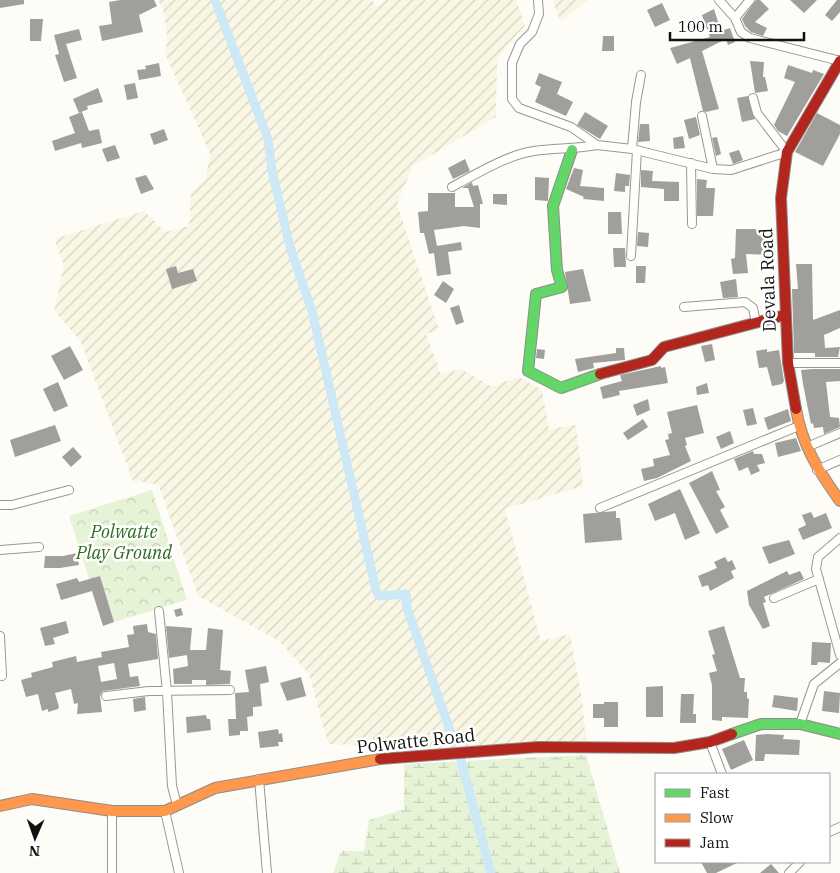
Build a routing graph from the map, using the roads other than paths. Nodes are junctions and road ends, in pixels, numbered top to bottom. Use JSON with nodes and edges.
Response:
{"nodes":[{"id":1,"x":538,"y":0,"type":"edge"},
{"id":2,"x":718,"y":0,"type":"edge"},
{"id":3,"x":750,"y":0,"type":"edge"},
{"id":4,"x":735,"y":18,"type":"junction"},
{"id":5,"x":840,"y":61,"type":"edge"},
{"id":6,"x":641,"y":75,"type":"dead end"},
{"id":7,"x":753,"y":98,"type":"dead end"},
{"id":8,"x":702,"y":116,"type":"dead end"},
{"id":9,"x":597,"y":145,"type":"junction"},
{"id":10,"x":634,"y":149,"type":"junction"},
{"id":11,"x":572,"y":150,"type":"junction"},
{"id":12,"x":787,"y":152,"type":"junction"},
{"id":13,"x":690,"y":163,"type":"junction"},
{"id":14,"x":713,"y":169,"type":"junction"},
{"id":15,"x":452,"y":187,"type":"dead end"},
{"id":16,"x":692,"y":224,"type":"dead end"},
{"id":17,"x":632,"y":256,"type":"dead end"},
{"id":18,"x":684,"y":307,"type":"dead end"},
{"id":19,"x":785,"y":315,"type":"junction"},
{"id":20,"x":756,"y":323,"type":"junction"},
{"id":21,"x":788,"y":363,"type":"junction"},
{"id":22,"x":840,"y":363,"type":"edge"},
{"id":23,"x":799,"y":426,"type":"junction"},
{"id":24,"x":840,"y":433,"type":"edge"},
{"id":25,"x":807,"y":447,"type":"junction"},
{"id":26,"x":840,"y":460,"type":"edge"},
{"id":27,"x":817,"y":470,"type":"junction"},
{"id":28,"x":69,"y":490,"type":"dead end"},
{"id":29,"x":840,"y":501,"type":"edge"},
{"id":30,"x":0,"y":505,"type":"edge"},
{"id":31,"x":600,"y":508,"type":"dead end"},
{"id":32,"x":840,"y":538,"type":"edge"},
{"id":33,"x":39,"y":547,"type":"dead end"},
{"id":34,"x":0,"y":550,"type":"edge"},
{"id":35,"x":819,"y":579,"type":"junction"},
{"id":36,"x":774,"y":598,"type":"dead end"},
{"id":37,"x":159,"y":612,"type":"dead end"},
{"id":38,"x":840,"y":621,"type":"edge"},
{"id":39,"x":831,"y":624,"type":"junction"},
{"id":40,"x":0,"y":636,"type":"edge"},
{"id":41,"x":840,"y":655,"type":"edge"},
{"id":42,"x":840,"y":663,"type":"edge"},
{"id":43,"x":2,"y":676,"type":"dead end"},
{"id":44,"x":230,"y":690,"type":"dead end"},
{"id":45,"x":167,"y":692,"type":"junction"},
{"id":46,"x":106,"y":696,"type":"dead end"},
{"id":47,"x":800,"y":724,"type":"junction"},
{"id":48,"x":840,"y":734,"type":"edge"},
{"id":49,"x":710,"y":742,"type":"junction"},
{"id":50,"x":722,"y":773,"type":"edge"},
{"id":51,"x":259,"y":779,"type":"junction"},
{"id":52,"x":177,"y":805,"type":"junction"},
{"id":53,"x":0,"y":806,"type":"edge"},
{"id":54,"x":165,"y":811,"type":"junction"},
{"id":55,"x":112,"y":812,"type":"junction"},
{"id":56,"x":799,"y":863,"type":"edge"},
{"id":57,"x":112,"y":873,"type":"edge"},
{"id":58,"x":179,"y":873,"type":"edge"},
{"id":59,"x":267,"y":873,"type":"edge"},
{"id":60,"x":789,"y":873,"type":"edge"}],
"edges":[{"from":1,"to":9,"type":"street"},
{"from":2,"to":4,"type":"street"},
{"from":3,"to":4,"type":"street"},
{"from":4,"to":5,"type":"street"},
{"from":5,"to":12,"type":"street","name":"Devala Road"},
{"from":6,"to":10,"type":"street"},
{"from":7,"to":12,"type":"street"},
{"from":8,"to":14,"type":"street"},
{"from":9,"to":10,"type":"street"},
{"from":9,"to":11,"type":"street"},
{"from":10,"to":13,"type":"street"},
{"from":10,"to":17,"type":"street"},
{"from":11,"to":15,"type":"street"},
{"from":11,"to":20,"type":"street"},
{"from":12,"to":14,"type":"street"},
{"from":12,"to":19,"type":"street","name":"Devala Road"},
{"from":13,"to":14,"type":"street"},
{"from":13,"to":16,"type":"street"},
{"from":18,"to":20,"type":"street"},
{"from":19,"to":20,"type":"street"},
{"from":19,"to":21,"type":"street","name":"Devala Road"},
{"from":21,"to":22,"type":"street"},
{"from":21,"to":23,"type":"street","name":"Devala Road"},
{"from":23,"to":25,"type":"street","name":"Devala Road"},
{"from":23,"to":31,"type":"street"},
{"from":24,"to":25,"type":"street"},
{"from":25,"to":27,"type":"street","name":"Devala Road"},
{"from":26,"to":27,"type":"street"},
{"from":27,"to":29,"type":"street","name":"Devala Road"},
{"from":28,"to":30,"type":"street"},
{"from":32,"to":35,"type":"street"},
{"from":33,"to":34,"type":"street"},
{"from":35,"to":36,"type":"street"},
{"from":35,"to":39,"type":"street"},
{"from":37,"to":45,"type":"street"},
{"from":38,"to":39,"type":"street"},
{"from":39,"to":41,"type":"street"},
{"from":40,"to":43,"type":"street"},
{"from":42,"to":47,"type":"street"},
{"from":44,"to":45,"type":"street"},
{"from":45,"to":46,"type":"street"},
{"from":45,"to":52,"type":"street"},
{"from":47,"to":48,"type":"street","name":"Polwatte Road"},
{"from":47,"to":49,"type":"street","name":"Polwatte Road"},
{"from":49,"to":50,"type":"street"},
{"from":49,"to":51,"type":"street","name":"Polwatte Road"},
{"from":51,"to":52,"type":"street","name":"Polwatte Road"},
{"from":51,"to":59,"type":"street"},
{"from":52,"to":54,"type":"street","name":"Polwatte Road"},
{"from":53,"to":55,"type":"street","name":"Polwatte Road"},
{"from":54,"to":55,"type":"street","name":"Polwatte Road"},
{"from":54,"to":58,"type":"street"},
{"from":55,"to":57,"type":"street"},
{"from":56,"to":60,"type":"street"}]}
